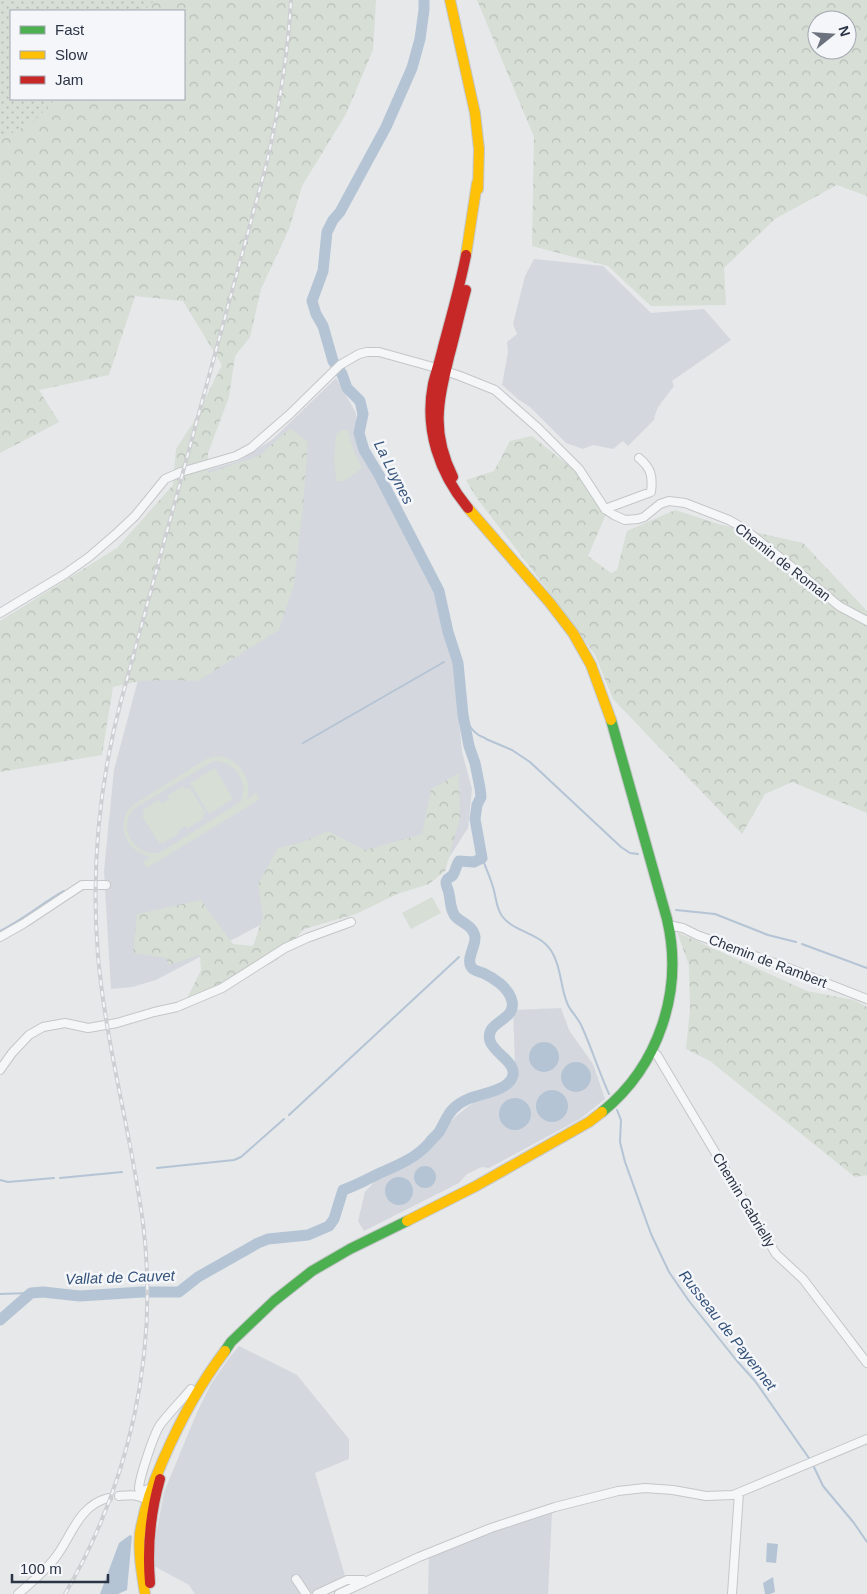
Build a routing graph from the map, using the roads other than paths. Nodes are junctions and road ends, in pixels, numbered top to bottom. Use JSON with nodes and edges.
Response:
{"nodes":[{"id":1,"x":450,"y":0,"type":"edge"},
{"id":2,"x":439,"y":369,"type":"junction"},
{"id":3,"x":638,"y":458,"type":"dead end"},
{"id":4,"x":605,"y":508,"type":"junction"},
{"id":5,"x":0,"y":613,"type":"edge"},
{"id":6,"x":867,"y":621,"type":"edge"},
{"id":7,"x":106,"y":885,"type":"dead end"},
{"id":8,"x":351,"y":922,"type":"dead end"},
{"id":9,"x":668,"y":925,"type":"junction"},
{"id":10,"x":0,"y":937,"type":"edge"},
{"id":11,"x":867,"y":999,"type":"edge"},
{"id":12,"x":652,"y":1051,"type":"junction"},
{"id":13,"x":0,"y":1070,"type":"edge"},
{"id":14,"x":867,"y":1364,"type":"edge"},
{"id":15,"x":192,"y":1388,"type":"dead end"},
{"id":16,"x":192,"y":1400,"type":"junction"},
{"id":17,"x":867,"y":1439,"type":"edge"},
{"id":18,"x":151,"y":1488,"type":"junction"},
{"id":19,"x":739,"y":1493,"type":"junction"},
{"id":20,"x":119,"y":1496,"type":"dead end"},
{"id":21,"x":104,"y":1499,"type":"dead end"},
{"id":22,"x":147,"y":1500,"type":"junction"},
{"id":23,"x":375,"y":1577,"type":"junction"},
{"id":24,"x":296,"y":1579,"type":"dead end"},
{"id":25,"x":18,"y":1594,"type":"edge"},
{"id":26,"x":145,"y":1594,"type":"edge"},
{"id":27,"x":151,"y":1594,"type":"edge"},
{"id":28,"x":306,"y":1594,"type":"edge"},
{"id":29,"x":317,"y":1594,"type":"edge"},
{"id":30,"x":339,"y":1594,"type":"edge"},
{"id":31,"x":732,"y":1594,"type":"edge"}],
"edges":[{"from":1,"to":2,"type":"main road"},
{"from":2,"to":4,"type":"street","name":"Chemin de Roman"},
{"from":2,"to":5,"type":"street","name":"Chemin de Roman"},
{"from":2,"to":9,"type":"main road"},
{"from":3,"to":4,"type":"street"},
{"from":4,"to":6,"type":"street","name":"Chemin de Roman"},
{"from":7,"to":10,"type":"street"},
{"from":8,"to":13,"type":"street"},
{"from":9,"to":11,"type":"street","name":"Chemin de Rambert"},
{"from":9,"to":12,"type":"main road"},
{"from":12,"to":14,"type":"street","name":"Chemin Gabrielly"},
{"from":12,"to":16,"type":"main road"},
{"from":15,"to":18,"type":"street"},
{"from":16,"to":18,"type":"main road"},
{"from":16,"to":27,"type":"main road"},
{"from":17,"to":19,"type":"street"},
{"from":18,"to":22,"type":"main road"},
{"from":19,"to":23,"type":"street"},
{"from":19,"to":31,"type":"street"},
{"from":20,"to":22,"type":"street"},
{"from":21,"to":25,"type":"street"},
{"from":22,"to":26,"type":"main road"},
{"from":23,"to":29,"type":"street"},
{"from":23,"to":30,"type":"street"},
{"from":24,"to":28,"type":"street"}]}
